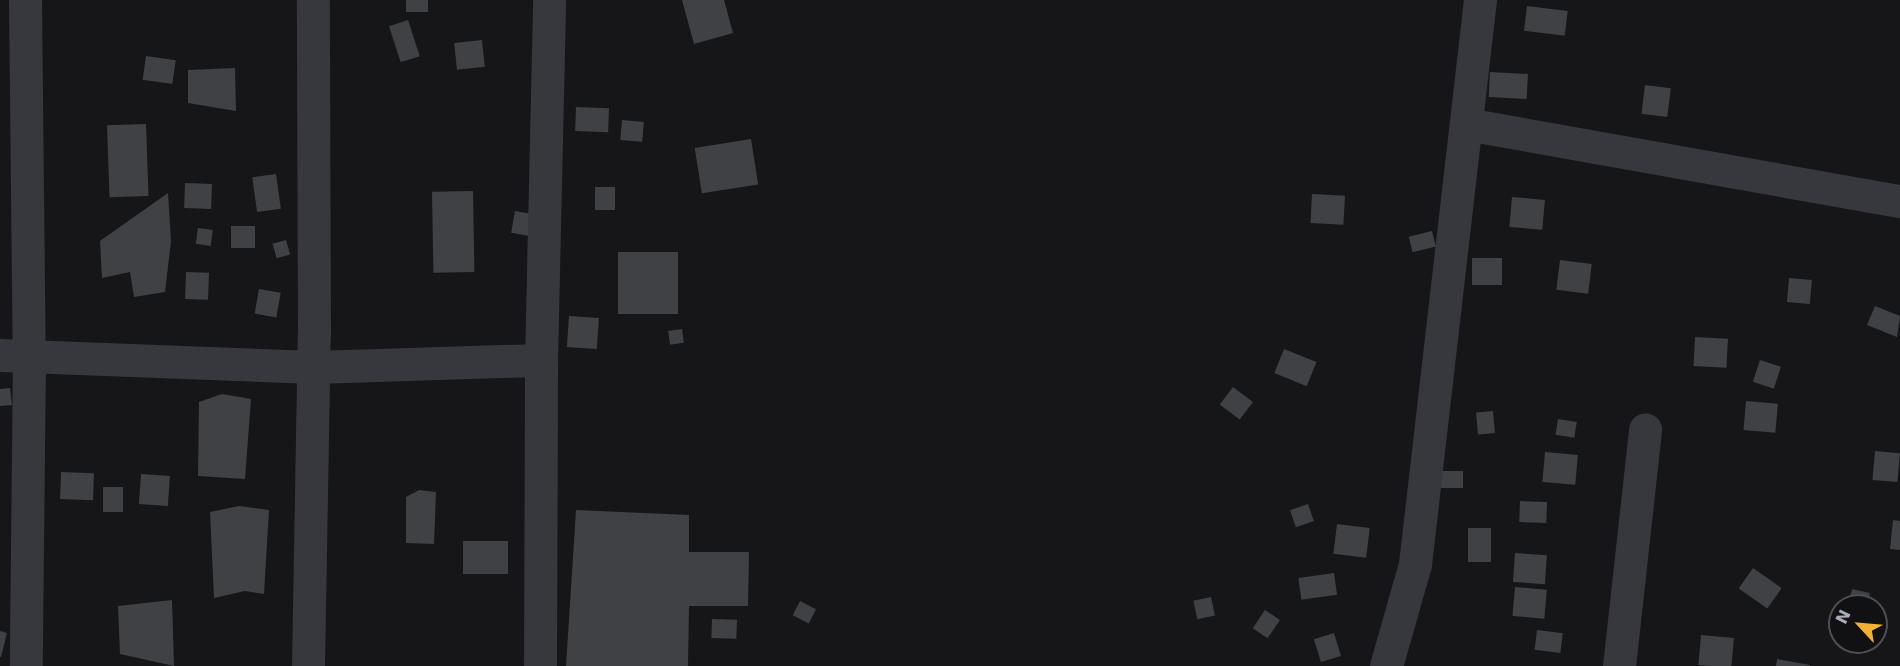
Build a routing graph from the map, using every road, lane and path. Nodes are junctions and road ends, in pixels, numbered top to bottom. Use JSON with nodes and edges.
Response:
{"nodes":[{"id":1,"x":25,"y":0,"type":"edge"},
{"id":2,"x":313,"y":0,"type":"edge"},
{"id":3,"x":549,"y":0,"type":"edge"},
{"id":4,"x":1480,"y":0,"type":"edge"},
{"id":5,"x":1466,"y":124,"type":"junction"},
{"id":6,"x":1900,"y":201,"type":"edge"},
{"id":7,"x":14,"y":355,"type":"edge"},
{"id":8,"x":541,"y":360,"type":"junction"},
{"id":9,"x":314,"y":367,"type":"junction"},
{"id":10,"x":1645,"y":429,"type":"dead end"},
{"id":11,"x":26,"y":666,"type":"edge"},
{"id":12,"x":308,"y":666,"type":"edge"},
{"id":13,"x":540,"y":666,"type":"edge"},
{"id":14,"x":1386,"y":666,"type":"edge"},
{"id":15,"x":1619,"y":666,"type":"edge"}],
"edges":[{"from":1,"to":7,"type":"street"},
{"from":2,"to":9,"type":"street"},
{"from":3,"to":8,"type":"street"},
{"from":4,"to":5,"type":"street"},
{"from":5,"to":6,"type":"street"},
{"from":5,"to":14,"type":"street"},
{"from":7,"to":9,"type":"street"},
{"from":7,"to":11,"type":"street"},
{"from":8,"to":9,"type":"street"},
{"from":8,"to":13,"type":"street"},
{"from":9,"to":12,"type":"street"},
{"from":10,"to":15,"type":"street"}]}
